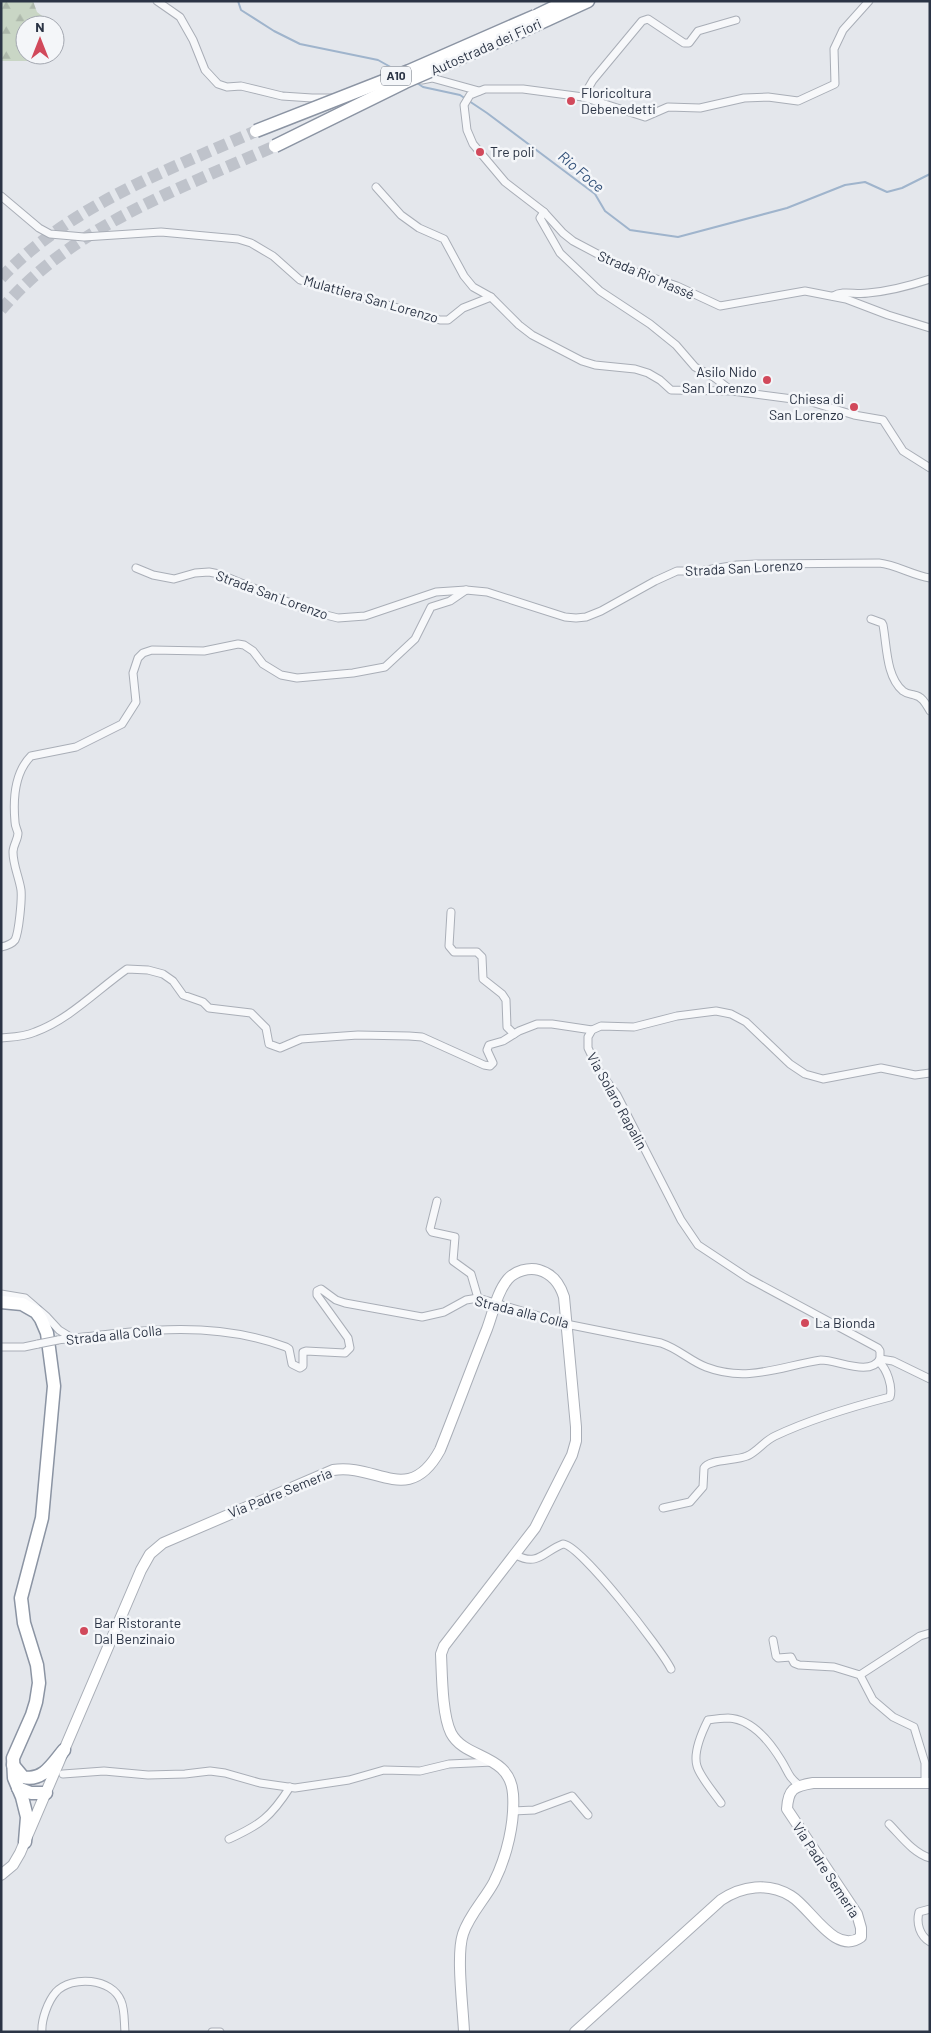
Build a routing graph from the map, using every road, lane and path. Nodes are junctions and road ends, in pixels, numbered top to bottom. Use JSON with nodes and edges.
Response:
{"nodes":[{"id":1,"x":158,"y":1,"type":"edge"},
{"id":2,"x":567,"y":1,"type":"edge"},
{"id":3,"x":588,"y":1,"type":"edge"},
{"id":4,"x":869,"y":1,"type":"edge"},
{"id":5,"x":537,"y":20,"type":"junction"},
{"id":6,"x":736,"y":20,"type":"dead end"},
{"id":7,"x":479,"y":91,"type":"junction"},
{"id":8,"x":583,"y":97,"type":"junction"},
{"id":9,"x":256,"y":131,"type":"tunnel mouth"},
{"id":10,"x":275,"y":146,"type":"tunnel mouth"},
{"id":11,"x":376,"y":187,"type":"dead end"},
{"id":12,"x":1,"y":196,"type":"edge"},
{"id":13,"x":544,"y":212,"type":"junction"},
{"id":14,"x":930,"y":278,"type":"edge"},
{"id":15,"x":832,"y":296,"type":"junction"},
{"id":16,"x":491,"y":297,"type":"junction"},
{"id":17,"x":930,"y":328,"type":"edge"},
{"id":18,"x":732,"y":391,"type":"junction"},
{"id":19,"x":930,"y":468,"type":"edge"},
{"id":20,"x":136,"y":568,"type":"dead end"},
{"id":21,"x":930,"y":578,"type":"edge"},
{"id":22,"x":466,"y":590,"type":"junction"},
{"id":23,"x":871,"y":619,"type":"dead end"},
{"id":24,"x":930,"y":711,"type":"edge"},
{"id":25,"x":451,"y":912,"type":"dead end"},
{"id":26,"x":1,"y":947,"type":"edge"},
{"id":27,"x":592,"y":1030,"type":"junction"},
{"id":28,"x":514,"y":1034,"type":"junction"},
{"id":29,"x":1,"y":1038,"type":"edge"},
{"id":30,"x":930,"y":1073,"type":"edge"},
{"id":31,"x":437,"y":1201,"type":"dead end"},
{"id":32,"x":1,"y":1294,"type":"edge"},
{"id":33,"x":478,"y":1298,"type":"junction"},
{"id":34,"x":1,"y":1302,"type":"edge"},
{"id":35,"x":496,"y":1304,"type":"junction"},
{"id":36,"x":566,"y":1324,"type":"junction"},
{"id":37,"x":72,"y":1338,"type":"junction"},
{"id":38,"x":1,"y":1347,"type":"edge"},
{"id":39,"x":880,"y":1361,"type":"junction"},
{"id":40,"x":930,"y":1379,"type":"edge"},
{"id":41,"x":663,"y":1508,"type":"dead end"},
{"id":42,"x":516,"y":1555,"type":"junction"},
{"id":43,"x":930,"y":1633,"type":"edge"},
{"id":44,"x":773,"y":1640,"type":"dead end"},
{"id":45,"x":671,"y":1668,"type":"dead end"},
{"id":46,"x":860,"y":1675,"type":"junction"},
{"id":47,"x":64,"y":1750,"type":"junction"},
{"id":48,"x":493,"y":1762,"type":"junction"},
{"id":49,"x":13,"y":1766,"type":"junction"},
{"id":50,"x":63,"y":1774,"type":"dead end"},
{"id":51,"x":28,"y":1778,"type":"junction"},
{"id":52,"x":927,"y":1783,"type":"edge"},
{"id":53,"x":799,"y":1785,"type":"junction"},
{"id":54,"x":290,"y":1787,"type":"junction"},
{"id":55,"x":18,"y":1788,"type":"junction"},
{"id":56,"x":46,"y":1793,"type":"junction"},
{"id":57,"x":721,"y":1803,"type":"dead end"},
{"id":58,"x":513,"y":1811,"type":"junction"},
{"id":59,"x":588,"y":1815,"type":"dead end"},
{"id":60,"x":889,"y":1824,"type":"dead end"},
{"id":61,"x":229,"y":1839,"type":"dead end"},
{"id":62,"x":25,"y":1842,"type":"junction"},
{"id":63,"x":930,"y":1858,"type":"edge"},
{"id":64,"x":1,"y":1875,"type":"edge"},
{"id":65,"x":930,"y":1909,"type":"edge"},
{"id":66,"x":930,"y":1942,"type":"edge"},
{"id":67,"x":42,"y":2032,"type":"edge"},
{"id":68,"x":125,"y":2032,"type":"edge"},
{"id":69,"x":212,"y":2032,"type":"edge"},
{"id":70,"x":220,"y":2032,"type":"edge"},
{"id":71,"x":464,"y":2032,"type":"edge"},
{"id":72,"x":575,"y":2032,"type":"edge"}],
"edges":[{"from":1,"to":7,"type":"street"},
{"from":2,"to":5,"type":"highway","name":"Autostrada dei Fiori","number":"A10"},
{"from":3,"to":5,"type":"highway","name":"Autostrada dei Fiori","number":"A10"},
{"from":4,"to":8,"type":"street","name":"Strada Rio Massé"},
{"from":5,"to":9,"type":"highway","name":"Autostrada dei Fiori","number":"A10","bridge":true},
{"from":5,"to":10,"type":"highway","name":"Autostrada dei Fiori","number":"A10","bridge":true},
{"from":6,"to":8,"type":"street"},
{"from":7,"to":8,"type":"street","name":"Strada Rio Massé"},
{"from":7,"to":13,"type":"street","name":"Strada Rio Massé"},
{"from":11,"to":16,"type":"street"},
{"from":12,"to":16,"type":"street","name":"Mulattiera San Lorenzo"},
{"from":13,"to":15,"type":"street","name":"Strada Rio Massé"},
{"from":13,"to":18,"type":"street"},
{"from":14,"to":15,"type":"street"},
{"from":15,"to":17,"type":"street","name":"Strada Rio Massé"},
{"from":16,"to":18,"type":"street"},
{"from":18,"to":19,"type":"street"},
{"from":20,"to":22,"type":"street","name":"Strada San Lorenzo"},
{"from":21,"to":22,"type":"street","name":"Strada San Lorenzo"},
{"from":22,"to":26,"type":"street"},
{"from":23,"to":24,"type":"street"},
{"from":25,"to":28,"type":"street"},
{"from":27,"to":28,"type":"street"},
{"from":27,"to":30,"type":"street","name":"Via Solaro Rapalin"},
{"from":27,"to":39,"type":"street","name":"Via Solaro Rapalin"},
{"from":28,"to":29,"type":"street"},
{"from":31,"to":33,"type":"street"},
{"from":32,"to":37,"type":"street"},
{"from":33,"to":35,"type":"street","name":"Strada alla Colla"},
{"from":33,"to":37,"type":"street","name":"Strada alla Colla"},
{"from":34,"to":49,"type":"highway"},
{"from":35,"to":36,"type":"street","name":"Strada alla Colla"},
{"from":35,"to":36,"type":"main road","name":"Via Padre Semeria"},
{"from":35,"to":47,"type":"main road","name":"Via Padre Semeria"},
{"from":36,"to":39,"type":"street","name":"Strada alla Colla"},
{"from":36,"to":42,"type":"main road","name":"Via Padre Semeria"},
{"from":37,"to":38,"type":"street","name":"Strada alla Colla","bridge":true},
{"from":39,"to":40,"type":"street","name":"Strada alla Colla"},
{"from":39,"to":41,"type":"street"},
{"from":42,"to":45,"type":"street"},
{"from":42,"to":48,"type":"main road","name":"Via Padre Semeria"},
{"from":43,"to":46,"type":"street"},
{"from":44,"to":46,"type":"street"},
{"from":46,"to":52,"type":"street"},
{"from":47,"to":51,"type":"highway"},
{"from":47,"to":56,"type":"main road","name":"Via Padre Semeria"},
{"from":48,"to":54,"type":"street"},
{"from":48,"to":58,"type":"main road","name":"Via Padre Semeria"},
{"from":49,"to":51,"type":"highway"},
{"from":49,"to":55,"type":"highway"},
{"from":50,"to":54,"type":"street"},
{"from":51,"to":56,"type":"highway"},
{"from":52,"to":53,"type":"main road"},
{"from":53,"to":57,"type":"street"},
{"from":53,"to":72,"type":"main road","name":"Via Padre Semeria"},
{"from":54,"to":61,"type":"street"},
{"from":55,"to":56,"type":"highway"},
{"from":55,"to":62,"type":"highway"},
{"from":56,"to":62,"type":"main road","name":"Via Padre Semeria"},
{"from":58,"to":59,"type":"street"},
{"from":58,"to":71,"type":"main road","name":"Via Padre Semeria"},
{"from":60,"to":63,"type":"street"},
{"from":62,"to":64,"type":"main road","name":"Via Padre Semeria"},
{"from":65,"to":66,"type":"street"},
{"from":67,"to":68,"type":"street"},
{"from":69,"to":70,"type":"street"}]}
